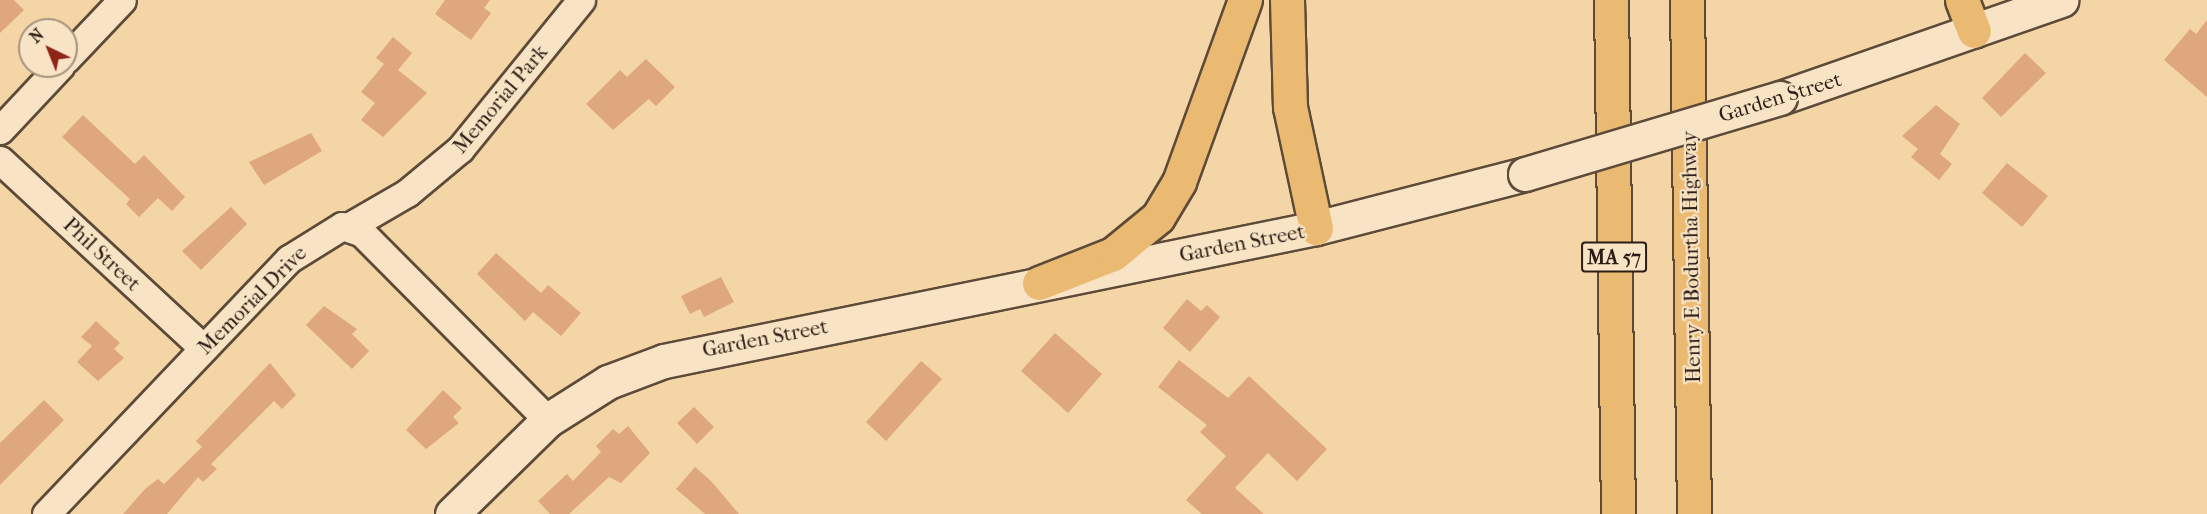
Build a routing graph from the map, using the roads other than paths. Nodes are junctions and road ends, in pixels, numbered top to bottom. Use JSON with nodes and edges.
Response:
{"nodes":[{"id":1,"x":122,"y":0,"type":"edge"},
{"id":2,"x":581,"y":0,"type":"edge"},
{"id":3,"x":1245,"y":0,"type":"edge"},
{"id":4,"x":1287,"y":0,"type":"edge"},
{"id":5,"x":1611,"y":0,"type":"edge"},
{"id":6,"x":1688,"y":0,"type":"edge"},
{"id":7,"x":1962,"y":0,"type":"edge"},
{"id":8,"x":2061,"y":0,"type":"edge"},
{"id":9,"x":1974,"y":31,"type":"junction"},
{"id":10,"x":78,"y":47,"type":"edge"},
{"id":11,"x":49,"y":78,"type":"edge"},
{"id":12,"x":0,"y":130,"type":"edge"},
{"id":13,"x":0,"y":160,"type":"edge"},
{"id":14,"x":350,"y":226,"type":"junction"},
{"id":15,"x":1316,"y":228,"type":"junction"},
{"id":16,"x":1039,"y":284,"type":"junction"},
{"id":17,"x":203,"y":348,"type":"junction"},
{"id":18,"x":548,"y":420,"type":"junction"},
{"id":19,"x":46,"y":514,"type":"edge"},
{"id":20,"x":452,"y":514,"type":"edge"},
{"id":21,"x":1618,"y":514,"type":"edge"},
{"id":22,"x":1694,"y":514,"type":"edge"}],
"edges":[{"from":1,"to":10,"type":"street"},
{"from":2,"to":14,"type":"street","name":"Memorial Park"},
{"from":3,"to":16,"type":"highway"},
{"from":4,"to":15,"type":"highway"},
{"from":5,"to":21,"type":"highway","number":"MA 57"},
{"from":6,"to":22,"type":"highway","name":"Henry E Bodurtha Highway"},
{"from":7,"to":9,"type":"highway"},
{"from":8,"to":9,"type":"street","name":"Garden Street"},
{"from":9,"to":15,"type":"street","name":"Garden Street","bridge":true},
{"from":11,"to":12,"type":"street"},
{"from":13,"to":17,"type":"street","name":"Phil Street"},
{"from":14,"to":17,"type":"street","name":"Memorial Drive"},
{"from":14,"to":18,"type":"street"},
{"from":15,"to":16,"type":"street","name":"Garden Street"},
{"from":16,"to":18,"type":"street","name":"Garden Street"},
{"from":17,"to":19,"type":"street","name":"Memorial Drive"},
{"from":18,"to":20,"type":"street","name":"Garden Street"}]}
